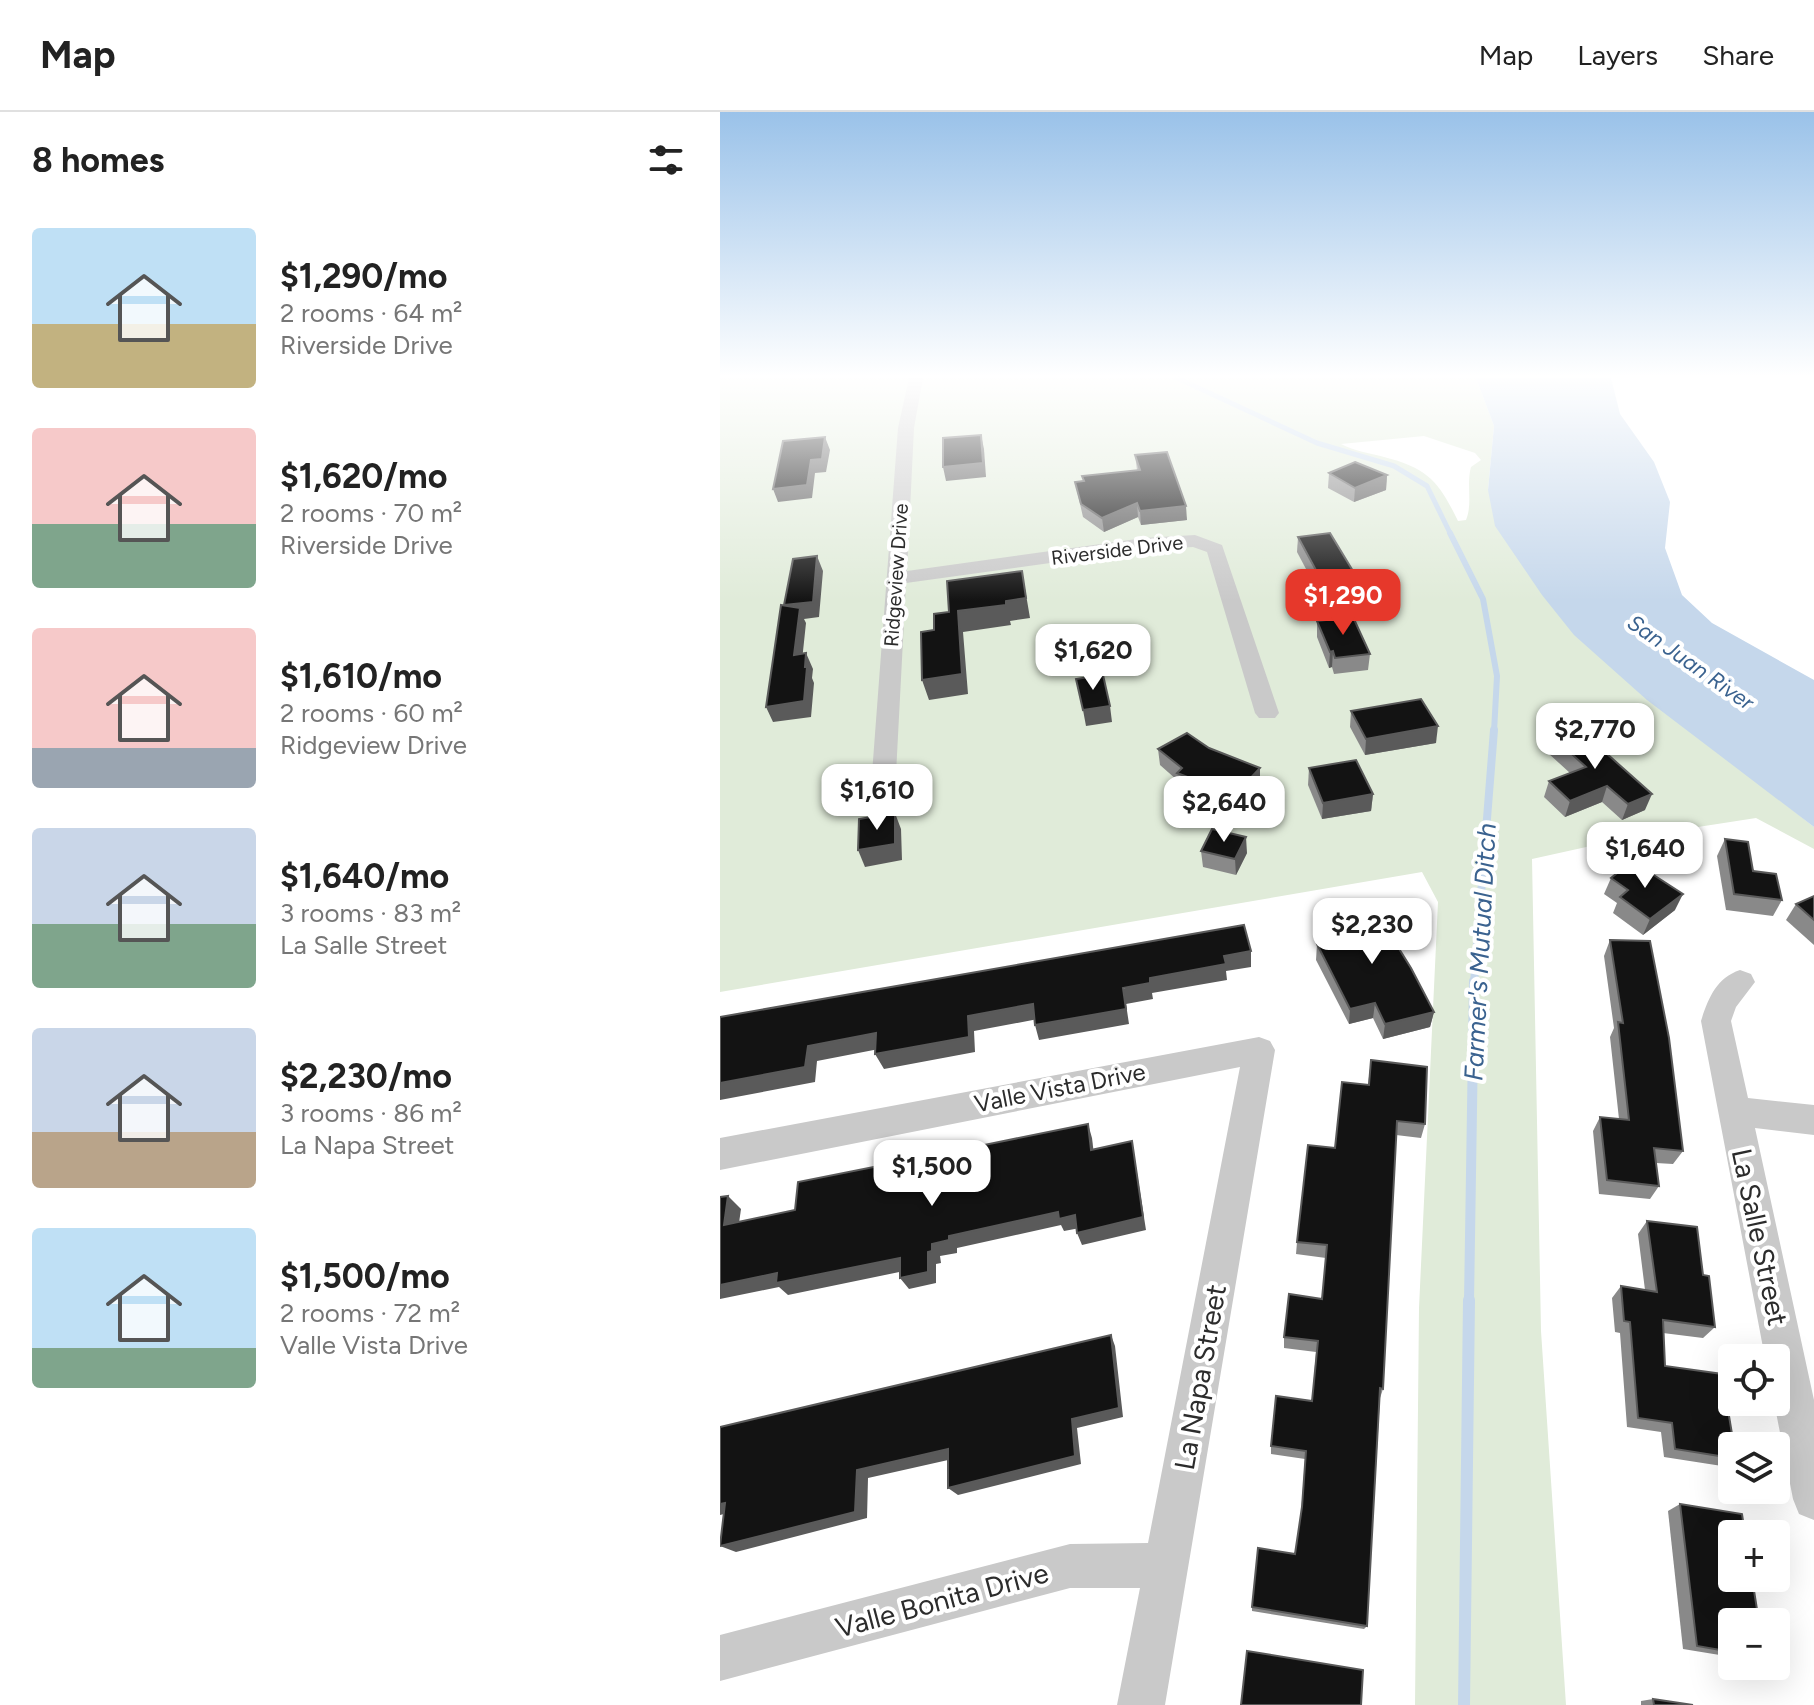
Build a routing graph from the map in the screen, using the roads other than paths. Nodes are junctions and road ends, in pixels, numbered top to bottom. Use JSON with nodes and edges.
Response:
{"nodes":[{"id":1,"x":904,"y":452,"type":"edge"},
{"id":2,"x":895,"y":579,"type":"junction"},
{"id":3,"x":1267,"y":713,"type":"dead end"},
{"id":4,"x":884,"y":774,"type":"dead end"},
{"id":5,"x":1740,"y":982,"type":"dead end"},
{"id":6,"x":1259,"y":1050,"type":"joint"},
{"id":7,"x":1734,"y":1111,"type":"junction"},
{"id":8,"x":1814,"y":1120,"type":"edge"},
{"id":9,"x":720,"y":1154,"type":"edge"},
{"id":10,"x":1814,"y":1499,"type":"edge"},
{"id":11,"x":1166,"y":1565,"type":"junction"},
{"id":12,"x":720,"y":1658,"type":"edge"},
{"id":13,"x":1141,"y":1705,"type":"edge"}],
"edges":[{"from":1,"to":2,"type":"street","name":"Ridgeview Drive"},
{"from":2,"to":3,"type":"street","name":"Riverside Drive"},
{"from":2,"to":4,"type":"street","name":"Ridgeview Drive"},
{"from":5,"to":7,"type":"street","name":"La Salle Street"},
{"from":6,"to":9,"type":"street","name":"Valle Vista Drive"},
{"from":6,"to":11,"type":"street","name":"La Napa Street"},
{"from":7,"to":8,"type":"street"},
{"from":7,"to":10,"type":"street","name":"La Salle Street"},
{"from":11,"to":12,"type":"street","name":"Valle Bonita Drive"},
{"from":11,"to":13,"type":"street","name":"La Napa Street"}]}
